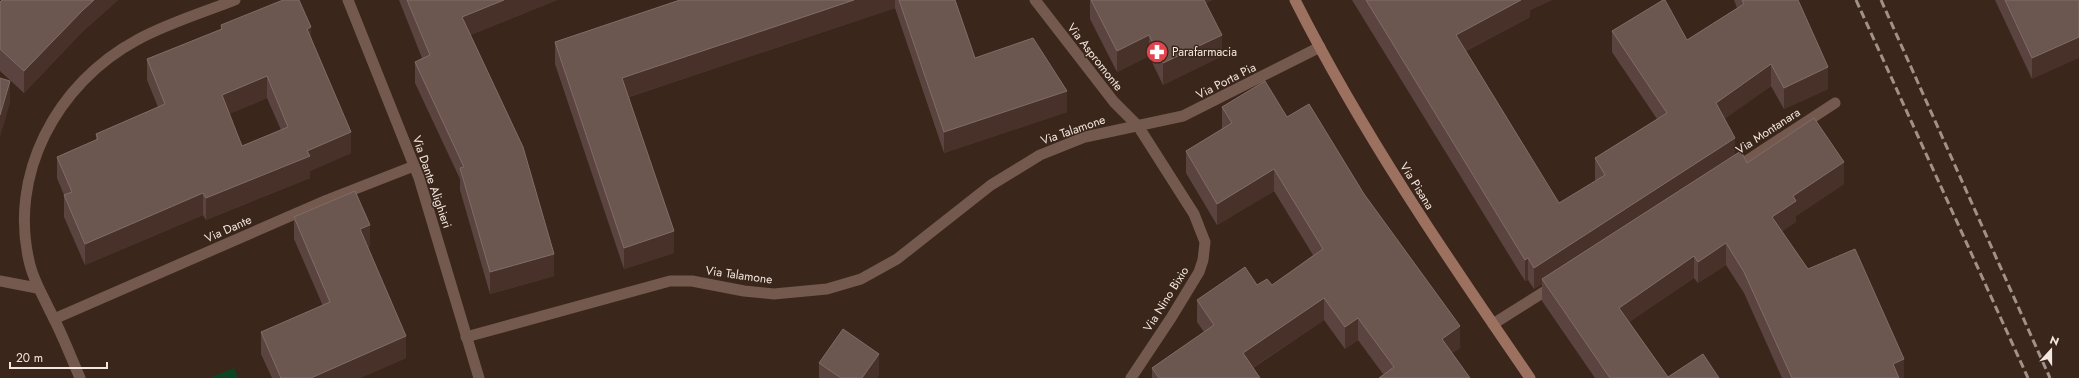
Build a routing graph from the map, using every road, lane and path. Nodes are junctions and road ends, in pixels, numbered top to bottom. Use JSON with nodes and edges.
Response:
{"nodes":[{"id":1,"x":235,"y":0,"type":"edge"},
{"id":2,"x":348,"y":0,"type":"edge"},
{"id":3,"x":1035,"y":0,"type":"edge"},
{"id":4,"x":1295,"y":0,"type":"edge"},
{"id":5,"x":1320,"y":47,"type":"junction"},
{"id":6,"x":1835,"y":103,"type":"dead end"},
{"id":7,"x":1138,"y":126,"type":"junction"},
{"id":8,"x":414,"y":166,"type":"junction"},
{"id":9,"x":1722,"y":176,"type":"edge"},
{"id":10,"x":1562,"y":280,"type":"edge"},
{"id":11,"x":0,"y":281,"type":"edge"},
{"id":12,"x":37,"y":288,"type":"junction"},
{"id":13,"x":54,"y":319,"type":"junction"},
{"id":14,"x":1493,"y":324,"type":"junction"},
{"id":15,"x":466,"y":337,"type":"junction"},
{"id":16,"x":80,"y":378,"type":"edge"},
{"id":17,"x":478,"y":378,"type":"edge"},
{"id":18,"x":1131,"y":378,"type":"edge"},
{"id":19,"x":1530,"y":378,"type":"edge"}],
"edges":[{"from":1,"to":12,"type":"street"},
{"from":2,"to":8,"type":"street","name":"Via Dante Alighieri"},
{"from":3,"to":7,"type":"street","name":"Via Aspromonte"},
{"from":4,"to":5,"type":"main road","name":"Via Pisana"},
{"from":5,"to":7,"type":"street","name":"Via Porta Pia"},
{"from":5,"to":14,"type":"main road","name":"Via Pisana"},
{"from":6,"to":9,"type":"street","name":"Via Montanara"},
{"from":7,"to":15,"type":"street","name":"Via Talamone"},
{"from":7,"to":18,"type":"street","name":"Via Nino Bixio"},
{"from":8,"to":13,"type":"street","name":"Via Dante"},
{"from":8,"to":15,"type":"street","name":"Via Dante Alighieri"},
{"from":10,"to":14,"type":"street"},
{"from":11,"to":12,"type":"street"},
{"from":12,"to":13,"type":"street"},
{"from":13,"to":16,"type":"street"},
{"from":14,"to":19,"type":"main road","name":"Via Pisana"},
{"from":15,"to":17,"type":"street","name":"Via Dante Alighieri"}]}
